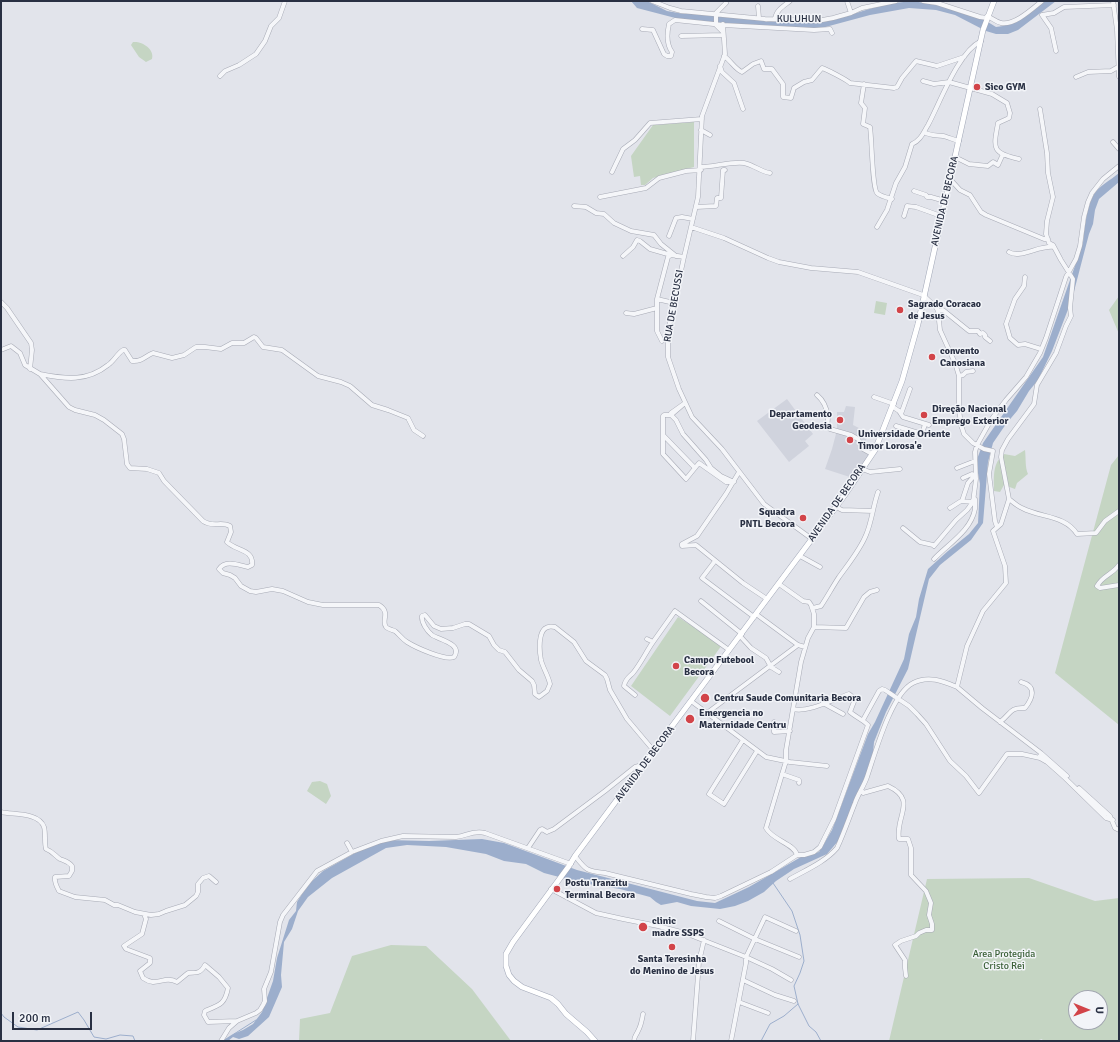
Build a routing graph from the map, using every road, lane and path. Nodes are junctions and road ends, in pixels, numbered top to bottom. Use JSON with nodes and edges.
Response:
{"nodes":[{"id":1,"x":285,"y":1,"type":"edge"},
{"id":2,"x":652,"y":1,"type":"edge"},
{"id":3,"x":790,"y":1,"type":"edge"},
{"id":4,"x":847,"y":1,"type":"edge"},
{"id":5,"x":896,"y":1,"type":"edge"},
{"id":6,"x":923,"y":1,"type":"edge"},
{"id":7,"x":994,"y":1,"type":"edge"},
{"id":8,"x":1042,"y":1,"type":"edge"},
{"id":9,"x":726,"y":2,"type":"edge"},
{"id":10,"x":937,"y":2,"type":"edge"},
{"id":11,"x":1113,"y":3,"type":"edge"},
{"id":12,"x":758,"y":6,"type":"dead end"},
{"id":13,"x":851,"y":13,"type":"junction"},
{"id":14,"x":716,"y":14,"type":"junction"},
{"id":15,"x":723,"y":15,"type":"junction"},
{"id":16,"x":759,"y":18,"type":"junction"},
{"id":17,"x":987,"y":18,"type":"junction"},
{"id":18,"x":775,"y":19,"type":"junction"},
{"id":19,"x":716,"y":24,"type":"junction"},
{"id":20,"x":723,"y":25,"type":"junction"},
{"id":21,"x":642,"y":29,"type":"dead end"},
{"id":22,"x":723,"y":33,"type":"junction"},
{"id":23,"x":832,"y":33,"type":"dead end"},
{"id":24,"x":681,"y":36,"type":"dead end"},
{"id":25,"x":980,"y":41,"type":"junction"},
{"id":26,"x":1118,"y":43,"type":"edge"},
{"id":27,"x":1056,"y":51,"type":"dead end"},
{"id":28,"x":724,"y":56,"type":"junction"},
{"id":29,"x":964,"y":56,"type":"junction"},
{"id":30,"x":720,"y":66,"type":"junction"},
{"id":31,"x":1118,"y":67,"type":"edge"},
{"id":32,"x":220,"y":76,"type":"dead end"},
{"id":33,"x":1076,"y":77,"type":"dead end"},
{"id":34,"x":1119,"y":77,"type":"edge"},
{"id":35,"x":923,"y":81,"type":"dead end"},
{"id":36,"x":949,"y":82,"type":"junction"},
{"id":37,"x":864,"y":84,"type":"junction"},
{"id":38,"x":970,"y":89,"type":"junction"},
{"id":39,"x":743,"y":109,"type":"dead end"},
{"id":40,"x":1040,"y":109,"type":"dead end"},
{"id":41,"x":702,"y":119,"type":"junction"},
{"id":42,"x":701,"y":130,"type":"junction"},
{"id":43,"x":924,"y":132,"type":"junction"},
{"id":44,"x":710,"y":135,"type":"dead end"},
{"id":45,"x":959,"y":141,"type":"junction"},
{"id":46,"x":1114,"y":142,"type":"dead end"},
{"id":47,"x":1119,"y":150,"type":"edge"},
{"id":48,"x":1003,"y":154,"type":"junction"},
{"id":49,"x":955,"y":157,"type":"junction"},
{"id":50,"x":1020,"y":158,"type":"dead end"},
{"id":51,"x":1119,"y":166,"type":"edge"},
{"id":52,"x":701,"y":168,"type":"junction"},
{"id":53,"x":726,"y":170,"type":"dead end"},
{"id":54,"x":612,"y":172,"type":"dead end"},
{"id":55,"x":770,"y":173,"type":"dead end"},
{"id":56,"x":950,"y":179,"type":"junction"},
{"id":57,"x":914,"y":191,"type":"dead end"},
{"id":58,"x":600,"y":197,"type":"dead end"},
{"id":59,"x":892,"y":199,"type":"junction"},
{"id":60,"x":945,"y":201,"type":"junction"},
{"id":61,"x":574,"y":206,"type":"dead end"},
{"id":62,"x":696,"y":207,"type":"junction"},
{"id":63,"x":904,"y":216,"type":"dead end"},
{"id":64,"x":941,"y":216,"type":"junction"},
{"id":65,"x":693,"y":219,"type":"junction"},
{"id":66,"x":691,"y":227,"type":"junction"},
{"id":67,"x":878,"y":227,"type":"dead end"},
{"id":68,"x":669,"y":236,"type":"dead end"},
{"id":69,"x":1048,"y":239,"type":"junction"},
{"id":70,"x":1054,"y":247,"type":"junction"},
{"id":71,"x":1009,"y":252,"type":"dead end"},
{"id":72,"x":673,"y":255,"type":"junction"},
{"id":73,"x":623,"y":256,"type":"dead end"},
{"id":74,"x":684,"y":257,"type":"junction"},
{"id":75,"x":1069,"y":273,"type":"junction"},
{"id":76,"x":1025,"y":277,"type":"dead end"},
{"id":77,"x":923,"y":295,"type":"junction"},
{"id":78,"x":657,"y":299,"type":"junction"},
{"id":79,"x":1,"y":302,"type":"edge"},
{"id":80,"x":674,"y":303,"type":"junction"},
{"id":81,"x":657,"y":308,"type":"junction"},
{"id":82,"x":938,"y":311,"type":"junction"},
{"id":83,"x":626,"y":313,"type":"dead end"},
{"id":84,"x":662,"y":341,"type":"dead end"},
{"id":85,"x":990,"y":341,"type":"dead end"},
{"id":86,"x":1041,"y":349,"type":"junction"},
{"id":87,"x":1,"y":350,"type":"edge"},
{"id":88,"x":30,"y":369,"type":"junction"},
{"id":89,"x":973,"y":371,"type":"dead end"},
{"id":90,"x":40,"y":374,"type":"junction"},
{"id":91,"x":959,"y":376,"type":"junction"},
{"id":92,"x":910,"y":389,"type":"dead end"},
{"id":93,"x":817,"y":395,"type":"dead end"},
{"id":94,"x":874,"y":397,"type":"dead end"},
{"id":95,"x":893,"y":405,"type":"junction"},
{"id":96,"x":902,"y":414,"type":"junction"},
{"id":97,"x":896,"y":426,"type":"dead end"},
{"id":98,"x":663,"y":435,"type":"junction"},
{"id":99,"x":423,"y":436,"type":"dead end"},
{"id":100,"x":977,"y":445,"type":"junction"},
{"id":101,"x":872,"y":454,"type":"junction"},
{"id":102,"x":975,"y":461,"type":"junction"},
{"id":103,"x":695,"y":468,"type":"junction"},
{"id":104,"x":956,"y":468,"type":"dead end"},
{"id":105,"x":862,"y":469,"type":"junction"},
{"id":106,"x":900,"y":469,"type":"dead end"},
{"id":107,"x":740,"y":472,"type":"junction"},
{"id":108,"x":963,"y":478,"type":"dead end"},
{"id":109,"x":734,"y":482,"type":"junction"},
{"id":110,"x":878,"y":492,"type":"dead end"},
{"id":111,"x":1009,"y":499,"type":"junction"},
{"id":112,"x":962,"y":501,"type":"junction"},
{"id":113,"x":974,"y":502,"type":"junction"},
{"id":114,"x":836,"y":507,"type":"junction"},
{"id":115,"x":950,"y":508,"type":"dead end"},
{"id":116,"x":873,"y":511,"type":"junction"},
{"id":117,"x":1119,"y":511,"type":"edge"},
{"id":118,"x":998,"y":527,"type":"junction"},
{"id":119,"x":903,"y":528,"type":"dead end"},
{"id":120,"x":812,"y":539,"type":"junction"},
{"id":121,"x":800,"y":556,"type":"junction"},
{"id":122,"x":934,"y":559,"type":"dead end"},
{"id":123,"x":715,"y":561,"type":"junction"},
{"id":124,"x":1119,"y":565,"type":"edge"},
{"id":125,"x":820,"y":567,"type":"dead end"},
{"id":126,"x":779,"y":584,"type":"junction"},
{"id":127,"x":1119,"y":585,"type":"edge"},
{"id":128,"x":877,"y":590,"type":"dead end"},
{"id":129,"x":767,"y":599,"type":"junction"},
{"id":130,"x":701,"y":602,"type":"dead end"},
{"id":131,"x":813,"y":608,"type":"junction"},
{"id":132,"x":755,"y":615,"type":"junction"},
{"id":133,"x":814,"y":627,"type":"junction"},
{"id":134,"x":741,"y":635,"type":"junction"},
{"id":135,"x":647,"y":639,"type":"dead end"},
{"id":136,"x":653,"y":642,"type":"junction"},
{"id":137,"x":798,"y":645,"type":"junction"},
{"id":138,"x":805,"y":647,"type":"junction"},
{"id":139,"x":730,"y":650,"type":"junction"},
{"id":140,"x":770,"y":666,"type":"junction"},
{"id":141,"x":779,"y":672,"type":"dead end"},
{"id":142,"x":1021,"y":682,"type":"dead end"},
{"id":143,"x":957,"y":687,"type":"junction"},
{"id":144,"x":635,"y":695,"type":"dead end"},
{"id":145,"x":896,"y":697,"type":"junction"},
{"id":146,"x":691,"y":701,"type":"junction"},
{"id":147,"x":823,"y":703,"type":"junction"},
{"id":148,"x":793,"y":709,"type":"junction"},
{"id":149,"x":707,"y":713,"type":"junction"},
{"id":150,"x":843,"y":714,"type":"dead end"},
{"id":151,"x":863,"y":720,"type":"junction"},
{"id":152,"x":774,"y":722,"type":"dead end"},
{"id":153,"x":1000,"y":722,"type":"junction"},
{"id":154,"x":790,"y":731,"type":"junction"},
{"id":155,"x":743,"y":740,"type":"junction"},
{"id":156,"x":654,"y":751,"type":"junction"},
{"id":157,"x":757,"y":751,"type":"junction"},
{"id":158,"x":1040,"y":756,"type":"junction"},
{"id":159,"x":786,"y":761,"type":"junction"},
{"id":160,"x":642,"y":765,"type":"junction"},
{"id":161,"x":826,"y":766,"type":"dead end"},
{"id":162,"x":782,"y":774,"type":"junction"},
{"id":163,"x":799,"y":782,"type":"dead end"},
{"id":164,"x":861,"y":790,"type":"junction"},
{"id":165,"x":1,"y":812,"type":"edge"},
{"id":166,"x":1119,"y":830,"type":"edge"},
{"id":167,"x":347,"y":843,"type":"dead end"},
{"id":168,"x":528,"y":848,"type":"junction"},
{"id":169,"x":352,"y":852,"type":"junction"},
{"id":170,"x":797,"y":855,"type":"junction"},
{"id":171,"x":575,"y":856,"type":"junction"},
{"id":172,"x":570,"y":865,"type":"junction"},
{"id":173,"x":790,"y":879,"type":"dead end"},
{"id":174,"x":216,"y":882,"type":"dead end"},
{"id":175,"x":553,"y":887,"type":"junction"},
{"id":176,"x":144,"y":914,"type":"junction"},
{"id":177,"x":719,"y":921,"type":"dead end"},
{"id":178,"x":796,"y":931,"type":"dead end"},
{"id":179,"x":755,"y":939,"type":"junction"},
{"id":180,"x":704,"y":940,"type":"junction"},
{"id":181,"x":746,"y":957,"type":"junction"},
{"id":182,"x":800,"y":957,"type":"dead end"},
{"id":183,"x":906,"y":976,"type":"dead end"},
{"id":184,"x":743,"y":980,"type":"junction"},
{"id":185,"x":792,"y":980,"type":"dead end"},
{"id":186,"x":794,"y":1001,"type":"dead end"},
{"id":187,"x":739,"y":1002,"type":"junction"},
{"id":188,"x":768,"y":1013,"type":"dead end"},
{"id":189,"x":643,"y":1014,"type":"dead end"},
{"id":190,"x":238,"y":1020,"type":"junction"},
{"id":191,"x":221,"y":1041,"type":"edge"},
{"id":192,"x":595,"y":1041,"type":"edge"},
{"id":193,"x":634,"y":1041,"type":"edge"},
{"id":194,"x":693,"y":1041,"type":"edge"},
{"id":195,"x":731,"y":1041,"type":"edge"}],
"edges":[{"from":1,"to":32,"type":"street"},
{"from":2,"to":14,"type":"street","name":"KULUHUN"},
{"from":3,"to":18,"type":"street"},
{"from":4,"to":13,"type":"street"},
{"from":5,"to":13,"type":"street","name":"KULUHUN"},
{"from":6,"to":10,"type":"street"},
{"from":7,"to":17,"type":"main road"},
{"from":8,"to":17,"type":"street"},
{"from":9,"to":14,"type":"street"},
{"from":9,"to":15,"type":"street"},
{"from":10,"to":17,"type":"street"},
{"from":11,"to":26,"type":"street"},
{"from":11,"to":27,"type":"street"},
{"from":12,"to":16,"type":"street"},
{"from":13,"to":18,"type":"street","name":"KULUHUN"},
{"from":14,"to":15,"type":"street","name":"KULUHUN"},
{"from":14,"to":19,"type":"street"},
{"from":15,"to":16,"type":"street","name":"KULUHUN"},
{"from":16,"to":18,"type":"street","name":"KULUHUN"},
{"from":17,"to":25,"type":"main road","name":"AVENIDA DE BECORA"},
{"from":19,"to":20,"type":"street"},
{"from":19,"to":21,"type":"street"},
{"from":19,"to":22,"type":"street"},
{"from":20,"to":22,"type":"street","name":"RUA DE BECUSSI"},
{"from":20,"to":23,"type":"street"},
{"from":22,"to":24,"type":"street"},
{"from":22,"to":28,"type":"street","name":"RUA DE BECUSSI"},
{"from":25,"to":29,"type":"street"},
{"from":25,"to":38,"type":"main road","name":"AVENIDA DE BECORA"},
{"from":26,"to":31,"type":"street"},
{"from":28,"to":30,"type":"street","name":"RUA DE BECUSSI"},
{"from":28,"to":37,"type":"street"},
{"from":29,"to":36,"type":"street"},
{"from":29,"to":37,"type":"street"},
{"from":30,"to":39,"type":"street"},
{"from":30,"to":41,"type":"street","name":"RUA DE BECUSSI"},
{"from":31,"to":33,"type":"street"},
{"from":31,"to":34,"type":"street"},
{"from":35,"to":36,"type":"street"},
{"from":36,"to":38,"type":"street"},
{"from":36,"to":43,"type":"street"},
{"from":37,"to":59,"type":"street"},
{"from":38,"to":45,"type":"main road","name":"AVENIDA DE BECORA"},
{"from":38,"to":48,"type":"street"},
{"from":40,"to":69,"type":"street"},
{"from":41,"to":42,"type":"street","name":"RUA DE BECUSSI"},
{"from":41,"to":54,"type":"street"},
{"from":42,"to":44,"type":"street"},
{"from":42,"to":52,"type":"street","name":"RUA DE BECUSSI"},
{"from":43,"to":45,"type":"street"},
{"from":43,"to":59,"type":"street"},
{"from":45,"to":49,"type":"main road","name":"AVENIDA DE BECORA"},
{"from":46,"to":47,"type":"street"},
{"from":48,"to":49,"type":"street"},
{"from":48,"to":50,"type":"street"},
{"from":49,"to":56,"type":"main road","name":"AVENIDA DE BECORA"},
{"from":51,"to":75,"type":"street"},
{"from":52,"to":55,"type":"street"},
{"from":52,"to":58,"type":"street"},
{"from":52,"to":62,"type":"street","name":"RUA DE BECUSSI"},
{"from":53,"to":62,"type":"street"},
{"from":56,"to":60,"type":"main road","name":"AVENIDA DE BECORA"},
{"from":56,"to":69,"type":"street"},
{"from":57,"to":60,"type":"street"},
{"from":59,"to":67,"type":"street"},
{"from":60,"to":64,"type":"main road","name":"AVENIDA DE BECORA"},
{"from":61,"to":72,"type":"street"},
{"from":62,"to":65,"type":"street","name":"RUA DE BECUSSI"},
{"from":63,"to":64,"type":"street"},
{"from":64,"to":77,"type":"main road","name":"AVENIDA DE BECORA"},
{"from":65,"to":66,"type":"street","name":"RUA DE BECUSSI"},
{"from":65,"to":68,"type":"street"},
{"from":66,"to":74,"type":"street","name":"RUA DE BECUSSI"},
{"from":66,"to":77,"type":"street"},
{"from":69,"to":70,"type":"street"},
{"from":70,"to":71,"type":"street"},
{"from":70,"to":75,"type":"street"},
{"from":72,"to":73,"type":"street"},
{"from":72,"to":74,"type":"street"},
{"from":72,"to":78,"type":"street"},
{"from":74,"to":80,"type":"street","name":"RUA DE BECUSSI"},
{"from":75,"to":86,"type":"street"},
{"from":75,"to":111,"type":"street"},
{"from":76,"to":86,"type":"street"},
{"from":77,"to":82,"type":"street"},
{"from":77,"to":95,"type":"main road","name":"AVENIDA DE BECORA"},
{"from":78,"to":80,"type":"street"},
{"from":78,"to":81,"type":"street"},
{"from":79,"to":88,"type":"street"},
{"from":80,"to":107,"type":"street","name":"RUA DE BECUSSI"},
{"from":81,"to":83,"type":"street"},
{"from":81,"to":84,"type":"street"},
{"from":82,"to":85,"type":"street"},
{"from":82,"to":91,"type":"street"},
{"from":86,"to":100,"type":"street"},
{"from":87,"to":88,"type":"street"},
{"from":88,"to":90,"type":"street"},
{"from":89,"to":91,"type":"street"},
{"from":90,"to":99,"type":"street"},
{"from":90,"to":156,"type":"street"},
{"from":91,"to":100,"type":"street"},
{"from":92,"to":96,"type":"street"},
{"from":93,"to":101,"type":"street"},
{"from":94,"to":95,"type":"street"},
{"from":95,"to":96,"type":"street"},
{"from":95,"to":101,"type":"main road","name":"AVENIDA DE BECORA"},
{"from":96,"to":97,"type":"street"},
{"from":98,"to":103,"type":"street"},
{"from":98,"to":103,"type":"street"},
{"from":98,"to":109,"type":"street"},
{"from":100,"to":102,"type":"street"},
{"from":100,"to":118,"type":"street"},
{"from":101,"to":105,"type":"main road","name":"AVENIDA DE BECORA"},
{"from":102,"to":104,"type":"street"},
{"from":102,"to":113,"type":"street"},
{"from":103,"to":109,"type":"street"},
{"from":105,"to":106,"type":"street"},
{"from":105,"to":114,"type":"main road","name":"AVENIDA DE BECORA"},
{"from":107,"to":109,"type":"street"},
{"from":107,"to":120,"type":"street","name":"RUA DE BECUSSI"},
{"from":108,"to":112,"type":"street"},
{"from":109,"to":123,"type":"street"},
{"from":110,"to":116,"type":"street"},
{"from":111,"to":117,"type":"street"},
{"from":111,"to":118,"type":"street"},
{"from":112,"to":113,"type":"street"},
{"from":112,"to":115,"type":"street"},
{"from":113,"to":119,"type":"street"},
{"from":113,"to":122,"type":"street"},
{"from":114,"to":116,"type":"street"},
{"from":114,"to":120,"type":"main road","name":"AVENIDA DE BECORA"},
{"from":116,"to":131,"type":"street"},
{"from":118,"to":143,"type":"street"},
{"from":120,"to":121,"type":"main road","name":"AVENIDA DE BECORA"},
{"from":121,"to":125,"type":"street"},
{"from":121,"to":126,"type":"main road","name":"AVENIDA DE BECORA"},
{"from":123,"to":129,"type":"street"},
{"from":123,"to":132,"type":"street"},
{"from":124,"to":127,"type":"street"},
{"from":126,"to":129,"type":"main road","name":"AVENIDA DE BECORA"},
{"from":126,"to":131,"type":"street"},
{"from":128,"to":133,"type":"street"},
{"from":129,"to":132,"type":"main road","name":"AVENIDA DE BECORA"},
{"from":130,"to":134,"type":"street"},
{"from":131,"to":133,"type":"street"},
{"from":132,"to":134,"type":"main road","name":"AVENIDA DE BECORA"},
{"from":132,"to":137,"type":"street"},
{"from":133,"to":138,"type":"street"},
{"from":134,"to":139,"type":"main road","name":"AVENIDA DE BECORA"},
{"from":134,"to":140,"type":"street"},
{"from":135,"to":136,"type":"street"},
{"from":136,"to":139,"type":"street"},
{"from":136,"to":144,"type":"street"},
{"from":137,"to":138,"type":"street"},
{"from":137,"to":140,"type":"street"},
{"from":138,"to":148,"type":"street"},
{"from":139,"to":146,"type":"main road","name":"AVENIDA DE BECORA"},
{"from":140,"to":141,"type":"street"},
{"from":140,"to":149,"type":"street"},
{"from":142,"to":153,"type":"street"},
{"from":143,"to":145,"type":"street"},
{"from":143,"to":153,"type":"street"},
{"from":145,"to":151,"type":"street"},
{"from":145,"to":158,"type":"street"},
{"from":145,"to":164,"type":"street"},
{"from":146,"to":149,"type":"street"},
{"from":146,"to":156,"type":"main road","name":"AVENIDA DE BECORA"},
{"from":147,"to":148,"type":"street"},
{"from":147,"to":150,"type":"street"},
{"from":147,"to":151,"type":"street"},
{"from":148,"to":154,"type":"street"},
{"from":149,"to":155,"type":"street"},
{"from":151,"to":170,"type":"street"},
{"from":152,"to":154,"type":"street"},
{"from":153,"to":158,"type":"street"},
{"from":154,"to":159,"type":"street"},
{"from":155,"to":157,"type":"street"},
{"from":155,"to":157,"type":"street"},
{"from":156,"to":160,"type":"main road","name":"AVENIDA DE BECORA"},
{"from":157,"to":159,"type":"street"},
{"from":158,"to":166,"type":"street"},
{"from":159,"to":161,"type":"street"},
{"from":159,"to":162,"type":"street"},
{"from":160,"to":168,"type":"street"},
{"from":160,"to":171,"type":"main road","name":"AVENIDA DE BECORA"},
{"from":162,"to":163,"type":"street"},
{"from":162,"to":170,"type":"street"},
{"from":164,"to":173,"type":"street"},
{"from":164,"to":183,"type":"street"},
{"from":165,"to":176,"type":"street"},
{"from":167,"to":169,"type":"street"},
{"from":168,"to":169,"type":"street"},
{"from":168,"to":172,"type":"street"},
{"from":169,"to":190,"type":"street"},
{"from":170,"to":171,"type":"street"},
{"from":171,"to":172,"type":"main road","name":"AVENIDA DE BECORA"},
{"from":172,"to":175,"type":"main road","name":"AVENIDA DE BECORA"},
{"from":174,"to":176,"type":"street"},
{"from":175,"to":180,"type":"street"},
{"from":175,"to":192,"type":"main road","name":"AVENIDA DE BECORA"},
{"from":176,"to":190,"type":"street"},
{"from":177,"to":179,"type":"street"},
{"from":178,"to":179,"type":"street"},
{"from":179,"to":181,"type":"street"},
{"from":179,"to":182,"type":"street"},
{"from":180,"to":181,"type":"street"},
{"from":180,"to":194,"type":"street"},
{"from":181,"to":184,"type":"street"},
{"from":181,"to":185,"type":"street"},
{"from":184,"to":186,"type":"street"},
{"from":184,"to":187,"type":"street"},
{"from":187,"to":188,"type":"street"},
{"from":187,"to":195,"type":"street"},
{"from":189,"to":193,"type":"street"},
{"from":190,"to":191,"type":"street"}]}
